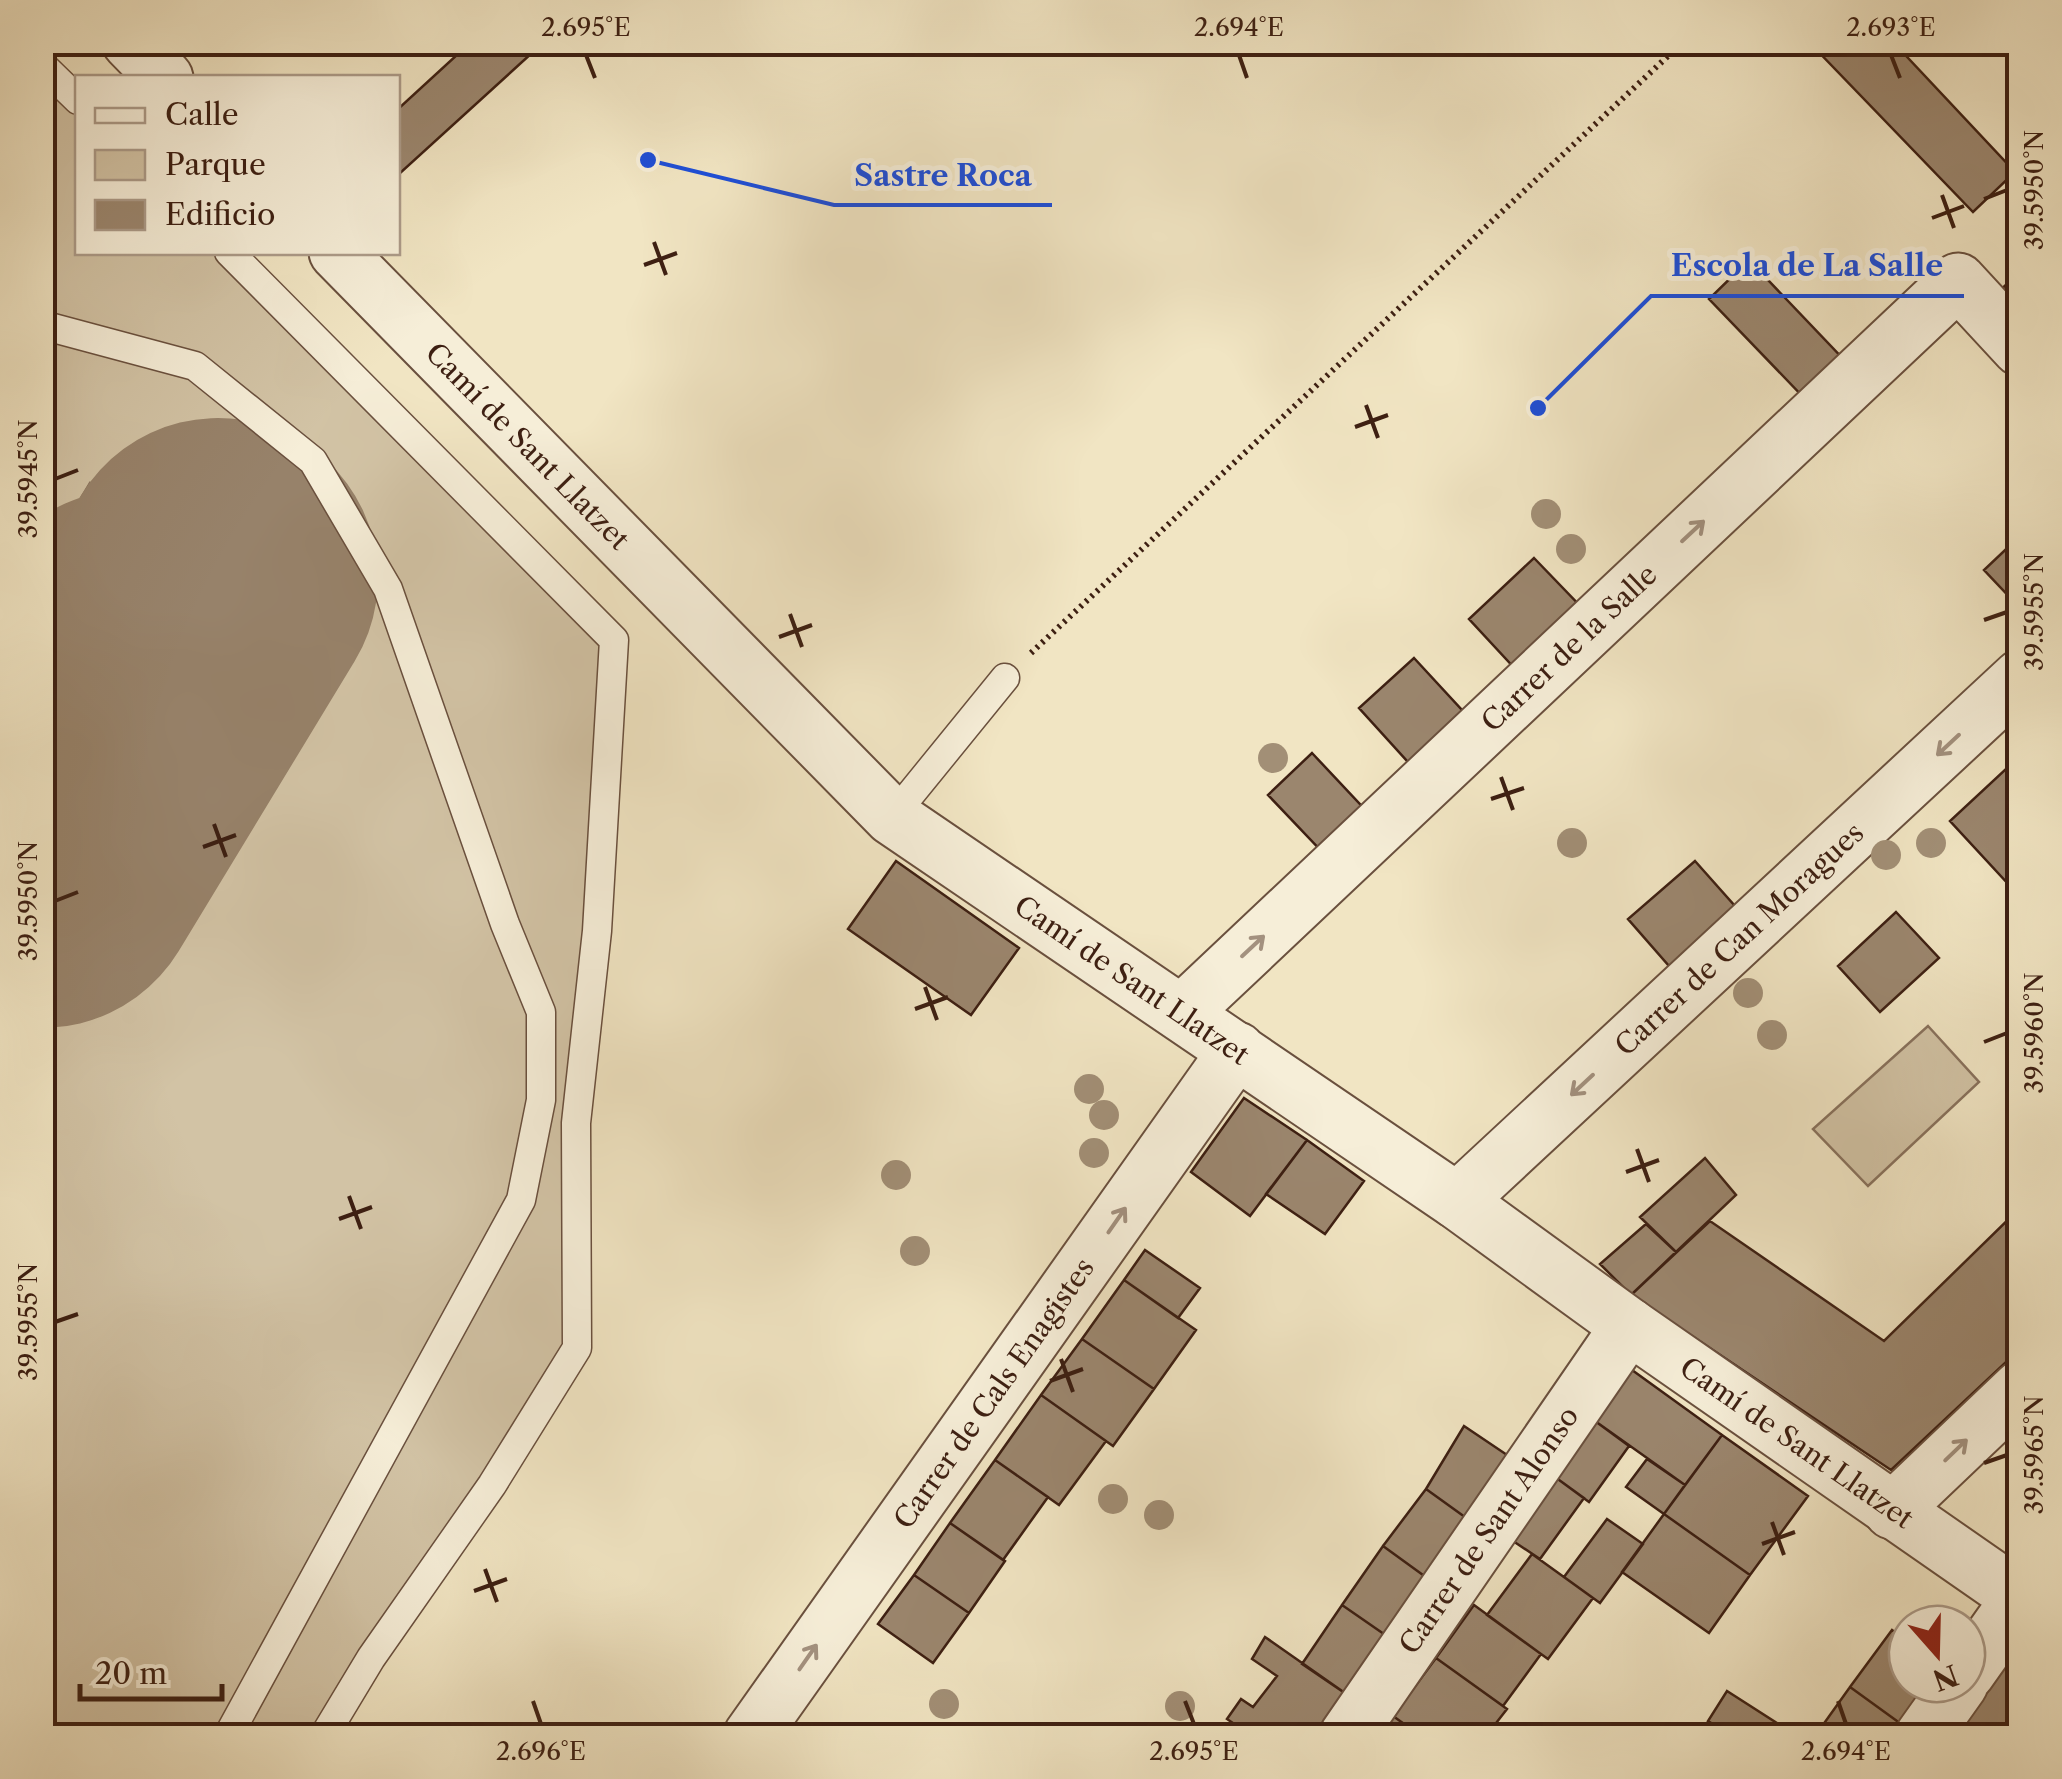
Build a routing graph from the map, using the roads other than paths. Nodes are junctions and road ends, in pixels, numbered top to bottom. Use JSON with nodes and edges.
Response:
{"nodes":[{"id":1,"x":130,"y":42,"type":"edge"},
{"id":2,"x":42,"y":64,"type":"edge"},
{"id":3,"x":162,"y":75,"type":"edge"},
{"id":4,"x":75,"y":97,"type":"edge"},
{"id":5,"x":232,"y":255,"type":"edge"},
{"id":6,"x":340,"y":255,"type":"edge"},
{"id":7,"x":42,"y":326,"type":"edge"},
{"id":8,"x":2020,"y":348,"type":"edge"},
{"id":9,"x":1005,"y":678,"type":"road end"},
{"id":10,"x":2020,"y":678,"type":"edge"},
{"id":11,"x":892,"y":818,"type":"junction"},
{"id":12,"x":1182,"y":1013,"type":"junction"},
{"id":13,"x":1238,"y":1050,"type":"junction"},
{"id":14,"x":1458,"y":1201,"type":"junction"},
{"id":15,"x":1630,"y":1326,"type":"junction"},
{"id":16,"x":2020,"y":1390,"type":"edge"},
{"id":17,"x":1892,"y":1511,"type":"junction"},
{"id":18,"x":2020,"y":1598,"type":"edge"},
{"id":19,"x":1987,"y":1645,"type":"edge"},
{"id":20,"x":1946,"y":1704,"type":"edge"},
{"id":21,"x":228,"y":1736,"type":"edge"},
{"id":22,"x":324,"y":1736,"type":"edge"},
{"id":23,"x":752,"y":1736,"type":"edge"},
{"id":24,"x":1347,"y":1736,"type":"edge"},
{"id":25,"x":1923,"y":1736,"type":"edge"}],
"edges":[{"from":1,"to":3,"type":"street"},
{"from":2,"to":4,"type":"lane"},
{"from":5,"to":22,"type":"lane"},
{"from":6,"to":11,"type":"street","name":"Camí de Sant Llatzet"},
{"from":7,"to":21,"type":"lane"},
{"from":12,"to":8,"type":"street","name":"Carrer de la Salle","one_way":true},
{"from":9,"to":11,"type":"lane"},
{"from":10,"to":14,"type":"street","name":"Carrer de Can Moragues","one_way":true},
{"from":11,"to":12,"type":"street","name":"Camí de Sant Llatzet"},
{"from":12,"to":13,"type":"street","name":"Camí de Sant Llatzet"},
{"from":13,"to":14,"type":"street","name":"Camí de Sant Llatzet"},
{"from":23,"to":13,"type":"street","name":"Carrer de Cals Enagistes","one_way":true},
{"from":14,"to":15,"type":"street","name":"Camí de Sant Llatzet"},
{"from":15,"to":17,"type":"street","name":"Camí de Sant Llatzet"},
{"from":15,"to":24,"type":"street","name":"Carrer de Sant Alonso"},
{"from":17,"to":16,"type":"street","one_way":true},
{"from":17,"to":18,"type":"street","name":"Camí de Sant Llatzet"},
{"from":18,"to":19,"type":"street"},
{"from":20,"to":25,"type":"street"}]}
